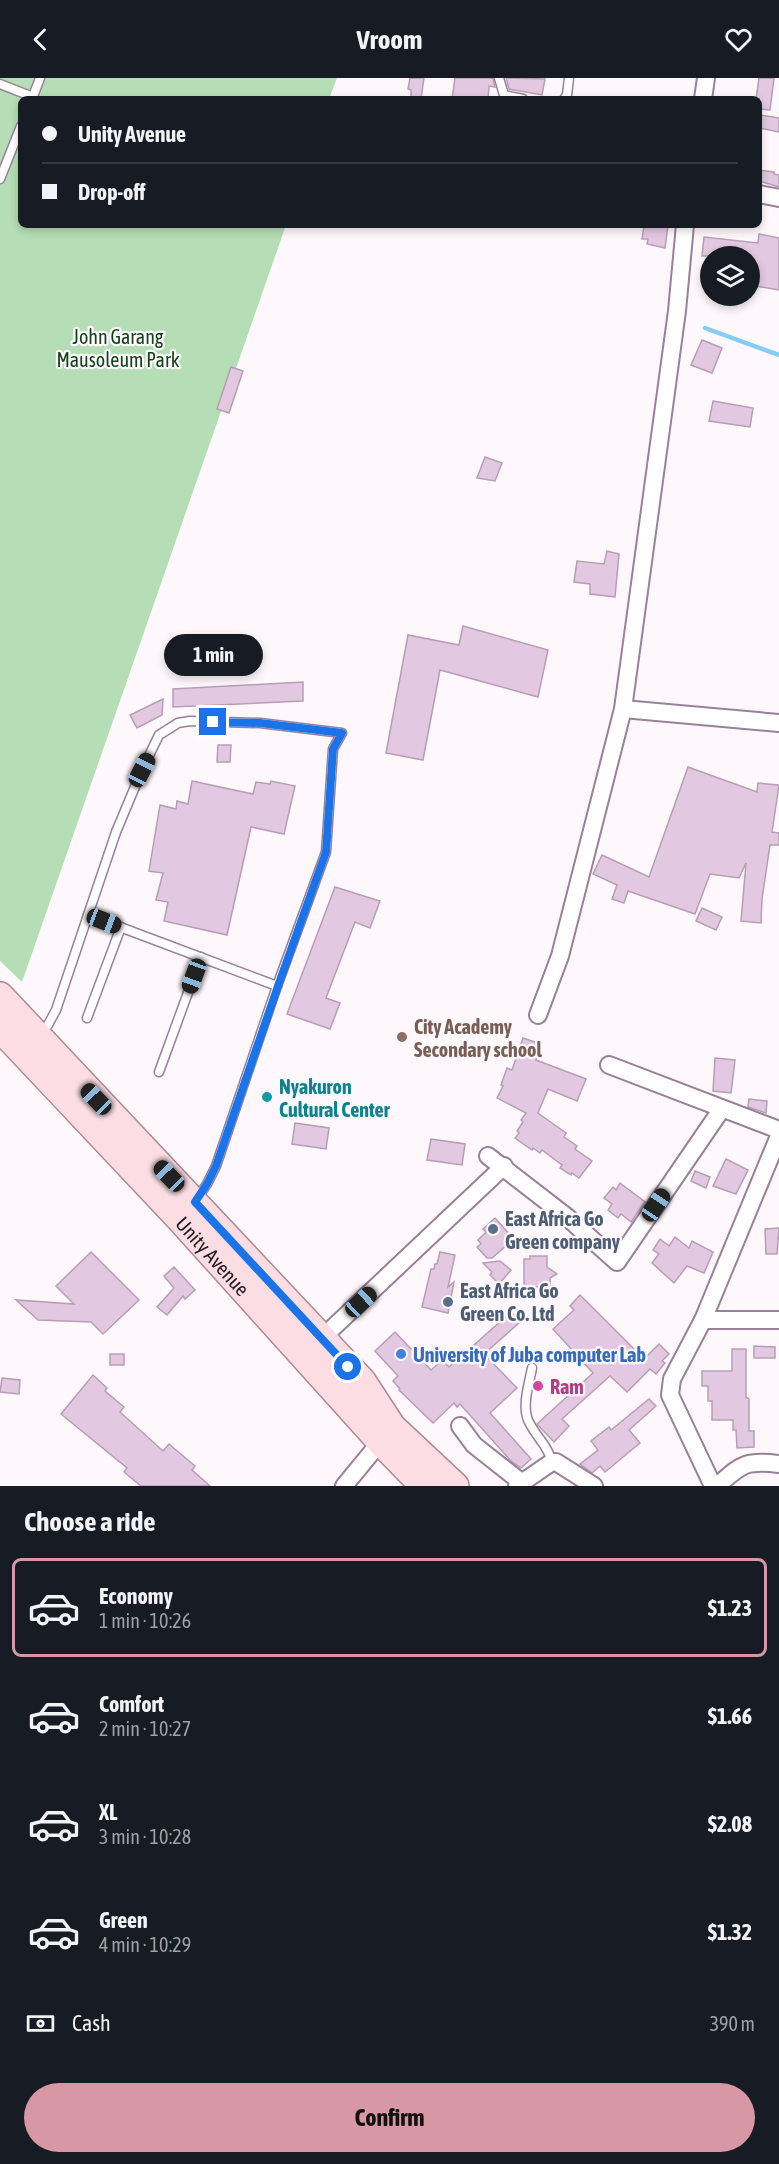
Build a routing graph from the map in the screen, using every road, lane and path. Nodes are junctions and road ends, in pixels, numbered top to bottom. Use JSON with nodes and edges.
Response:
{"nodes":[{"id":1,"x":40,"y":78,"type":"edge"},
{"id":2,"x":499,"y":78,"type":"edge"},
{"id":3,"x":569,"y":78,"type":"edge"},
{"id":4,"x":706,"y":78,"type":"edge"},
{"id":5,"x":0,"y":84,"type":"edge"},
{"id":6,"x":27,"y":96,"type":"edge"},
{"id":7,"x":33,"y":96,"type":"edge"},
{"id":8,"x":509,"y":96,"type":"edge"},
{"id":9,"x":566,"y":96,"type":"edge"},
{"id":10,"x":703,"y":96,"type":"edge"},
{"id":11,"x":18,"y":134,"type":"edge"},
{"id":12,"x":0,"y":179,"type":"edge"},
{"id":13,"x":762,"y":195,"type":"edge"},
{"id":14,"x":779,"y":198,"type":"edge"},
{"id":15,"x":685,"y":228,"type":"edge"},
{"id":16,"x":623,"y":709,"type":"junction"},
{"id":17,"x":779,"y":723,"type":"edge"},
{"id":18,"x":88,"y":915,"type":"junction"},
{"id":19,"x":121,"y":927,"type":"junction"},
{"id":20,"x":201,"y":957,"type":"junction"},
{"id":21,"x":278,"y":986,"type":"junction"},
{"id":22,"x":0,"y":996,"type":"edge"},
{"id":23,"x":538,"y":1015,"type":"dead end"},
{"id":24,"x":87,"y":1018,"type":"dead end"},
{"id":25,"x":0,"y":1028,"type":"edge"},
{"id":26,"x":39,"y":1040,"type":"junction"},
{"id":27,"x":609,"y":1065,"type":"dead end"},
{"id":28,"x":159,"y":1072,"type":"dead end"},
{"id":29,"x":721,"y":1110,"type":"junction"},
{"id":30,"x":779,"y":1130,"type":"edge"},
{"id":31,"x":779,"y":1136,"type":"edge"},
{"id":32,"x":488,"y":1156,"type":"dead end"},
{"id":33,"x":504,"y":1167,"type":"junction"},
{"id":34,"x":188,"y":1211,"type":"junction"},
{"id":35,"x":703,"y":1320,"type":"junction"},
{"id":36,"x":779,"y":1320,"type":"edge"},
{"id":37,"x":321,"y":1339,"type":"junction"},
{"id":38,"x":532,"y":1368,"type":"dead end"},
{"id":39,"x":460,"y":1426,"type":"dead end"},
{"id":40,"x":387,"y":1435,"type":"junction"},
{"id":41,"x":552,"y":1462,"type":"junction"},
{"id":42,"x":779,"y":1464,"type":"edge"},
{"id":43,"x":519,"y":1484,"type":"edge"},
{"id":44,"x":344,"y":1486,"type":"edge"},
{"id":45,"x":424,"y":1486,"type":"edge"},
{"id":46,"x":455,"y":1486,"type":"edge"},
{"id":47,"x":594,"y":1486,"type":"edge"},
{"id":48,"x":716,"y":1486,"type":"edge"}],
"edges":[{"from":1,"to":7,"type":"lane"},
{"from":2,"to":8,"type":"lane"},
{"from":3,"to":9,"type":"lane"},
{"from":4,"to":10,"type":"street"},
{"from":5,"to":6,"type":"lane"},
{"from":11,"to":12,"type":"lane"},
{"from":13,"to":14,"type":"street"},
{"from":15,"to":16,"type":"street"},
{"from":16,"to":17,"type":"street"},
{"from":16,"to":23,"type":"street"},
{"from":18,"to":19,"type":"lane"},
{"from":18,"to":21,"type":"lane"},
{"from":18,"to":26,"type":"lane"},
{"from":19,"to":20,"type":"lane"},
{"from":19,"to":24,"type":"lane"},
{"from":20,"to":21,"type":"lane"},
{"from":20,"to":28,"type":"lane"},
{"from":21,"to":34,"type":"lane"},
{"from":22,"to":26,"type":"main road","name":"Unity Avenue"},
{"from":25,"to":34,"type":"main road","name":"Unity Avenue"},
{"from":26,"to":34,"type":"main road","name":"Unity Avenue"},
{"from":27,"to":29,"type":"street"},
{"from":29,"to":30,"type":"street"},
{"from":29,"to":33,"type":"street"},
{"from":31,"to":35,"type":"street"},
{"from":32,"to":33,"type":"street"},
{"from":33,"to":37,"type":"street"},
{"from":34,"to":37,"type":"main road","name":"Unity Avenue"},
{"from":34,"to":40,"type":"main road","name":"Unity Avenue"},
{"from":35,"to":36,"type":"street"},
{"from":35,"to":48,"type":"street"},
{"from":37,"to":40,"type":"main road","name":"Unity Avenue"},
{"from":38,"to":41,"type":"lane"},
{"from":39,"to":43,"type":"street"},
{"from":40,"to":44,"type":"street"},
{"from":40,"to":45,"type":"main road","name":"Unity Avenue"},
{"from":40,"to":46,"type":"main road","name":"Unity Avenue"},
{"from":41,"to":43,"type":"street"},
{"from":41,"to":47,"type":"street"},
{"from":42,"to":48,"type":"street"}]}
